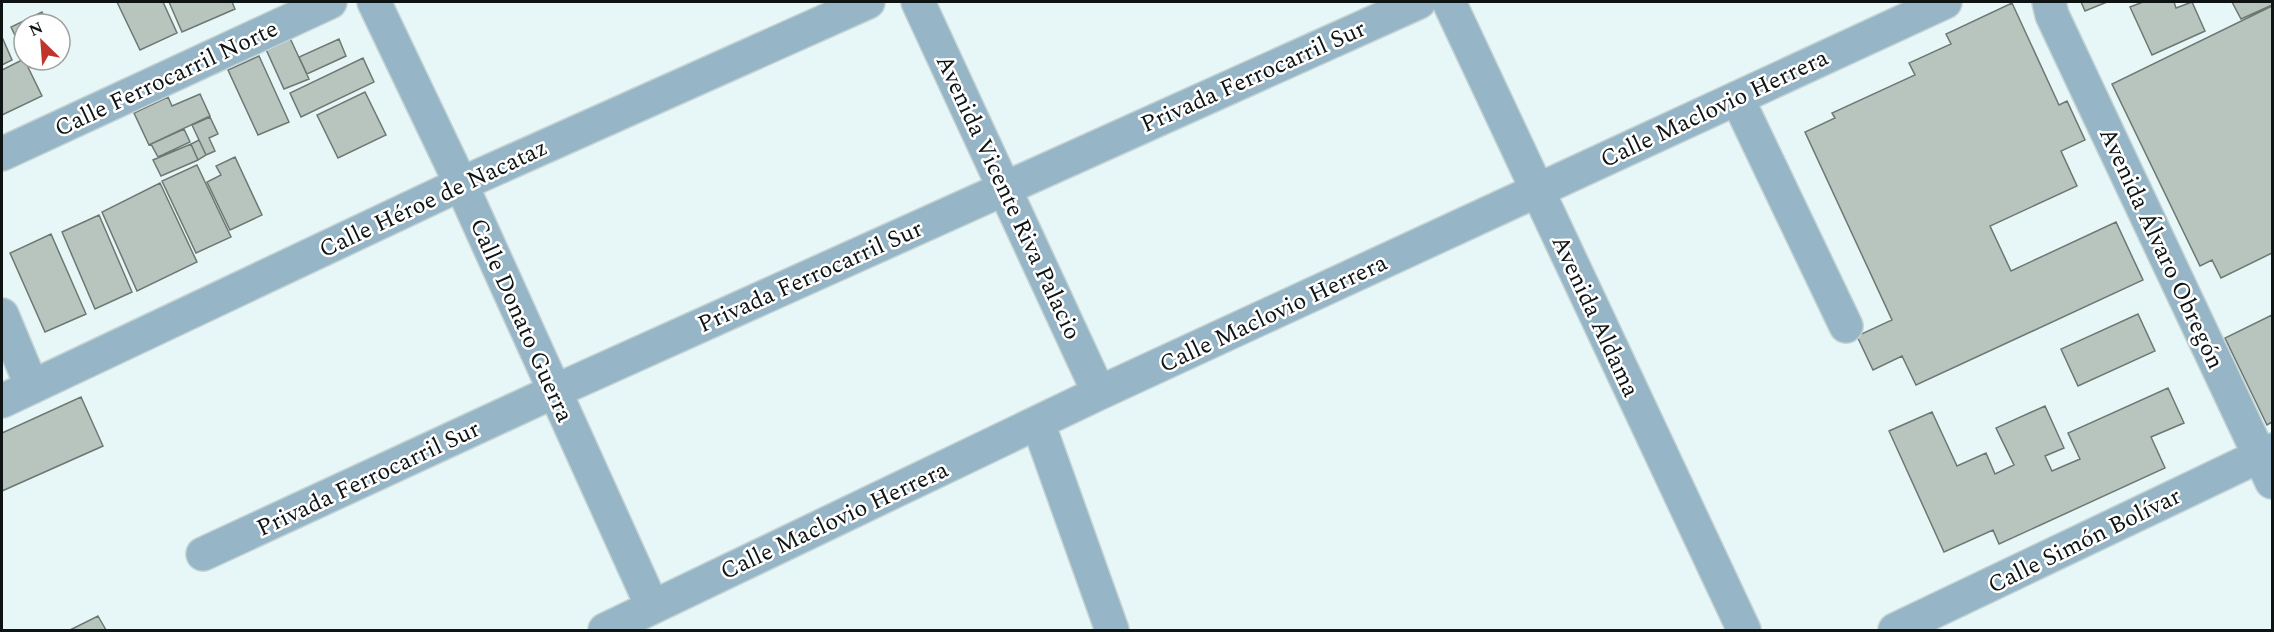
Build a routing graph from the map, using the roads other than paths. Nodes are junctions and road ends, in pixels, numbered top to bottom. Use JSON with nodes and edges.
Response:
{"nodes":[{"id":1,"x":330,"y":2,"type":"edge"},
{"id":2,"x":374,"y":2,"type":"edge"},
{"id":3,"x":868,"y":2,"type":"edge"},
{"id":4,"x":918,"y":2,"type":"edge"},
{"id":5,"x":1419,"y":2,"type":"edge"},
{"id":6,"x":1449,"y":2,"type":"edge"},
{"id":7,"x":1945,"y":2,"type":"edge"},
{"id":8,"x":2046,"y":6,"type":"edge"},
{"id":9,"x":1737,"y":98,"type":"junction"},
{"id":10,"x":2,"y":154,"type":"edge"},
{"id":11,"x":461,"y":184,"type":"junction"},
{"id":12,"x":1006,"y":188,"type":"junction"},
{"id":13,"x":1537,"y":190,"type":"junction"},
{"id":14,"x":2,"y":315,"type":"edge"},
{"id":15,"x":1846,"y":326,"type":"dead end"},
{"id":16,"x":32,"y":387,"type":"junction"},
{"id":17,"x":553,"y":392,"type":"junction"},
{"id":18,"x":1099,"y":393,"type":"junction"},
{"id":19,"x":2,"y":401,"type":"edge"},
{"id":20,"x":1038,"y":423,"type":"junction"},
{"id":21,"x":2268,"y":463,"type":"edge"},
{"id":22,"x":203,"y":554,"type":"dead end"},
{"id":23,"x":652,"y":606,"type":"junction"},
{"id":24,"x":604,"y":630,"type":"edge"},
{"id":25,"x":1112,"y":630,"type":"edge"},
{"id":26,"x":1744,"y":630,"type":"edge"},
{"id":27,"x":1895,"y":630,"type":"edge"}],
"edges":[{"from":1,"to":10,"type":"street","name":"Calle Ferrocarril Norte"},
{"from":2,"to":11,"type":"street","name":"Calle Donato Guerra"},
{"from":3,"to":11,"type":"street","name":"Calle Héroe de Nacataz"},
{"from":4,"to":12,"type":"street","name":"Avenida Vicente Riva Palacio"},
{"from":5,"to":12,"type":"street","name":"Privada Ferrocarril Sur"},
{"from":6,"to":13,"type":"street","name":"Avenida Aldama"},
{"from":7,"to":9,"type":"street","name":"Calle Maclovio Herrera"},
{"from":8,"to":21,"type":"street","name":"Avenida Álvaro Obregón"},
{"from":9,"to":13,"type":"street","name":"Calle Maclovio Herrera"},
{"from":9,"to":15,"type":"street"},
{"from":11,"to":16,"type":"street","name":"Calle Héroe de Nacataz"},
{"from":11,"to":17,"type":"street","name":"Calle Donato Guerra"},
{"from":12,"to":17,"type":"street","name":"Privada Ferrocarril Sur"},
{"from":12,"to":18,"type":"street","name":"Avenida Vicente Riva Palacio"},
{"from":13,"to":18,"type":"street","name":"Calle Maclovio Herrera"},
{"from":13,"to":26,"type":"street","name":"Avenida Aldama"},
{"from":14,"to":16,"type":"street"},
{"from":16,"to":19,"type":"street","name":"Calle Héroe de Nacataz"},
{"from":17,"to":22,"type":"street","name":"Privada Ferrocarril Sur"},
{"from":17,"to":23,"type":"street","name":"Calle Donato Guerra"},
{"from":18,"to":20,"type":"street","name":"Calle Maclovio Herrera"},
{"from":20,"to":23,"type":"street","name":"Calle Maclovio Herrera"},
{"from":20,"to":25,"type":"street"},
{"from":21,"to":27,"type":"street","name":"Calle Simón Bolívar"},
{"from":23,"to":24,"type":"street","name":"Calle Maclovio Herrera"}]}
